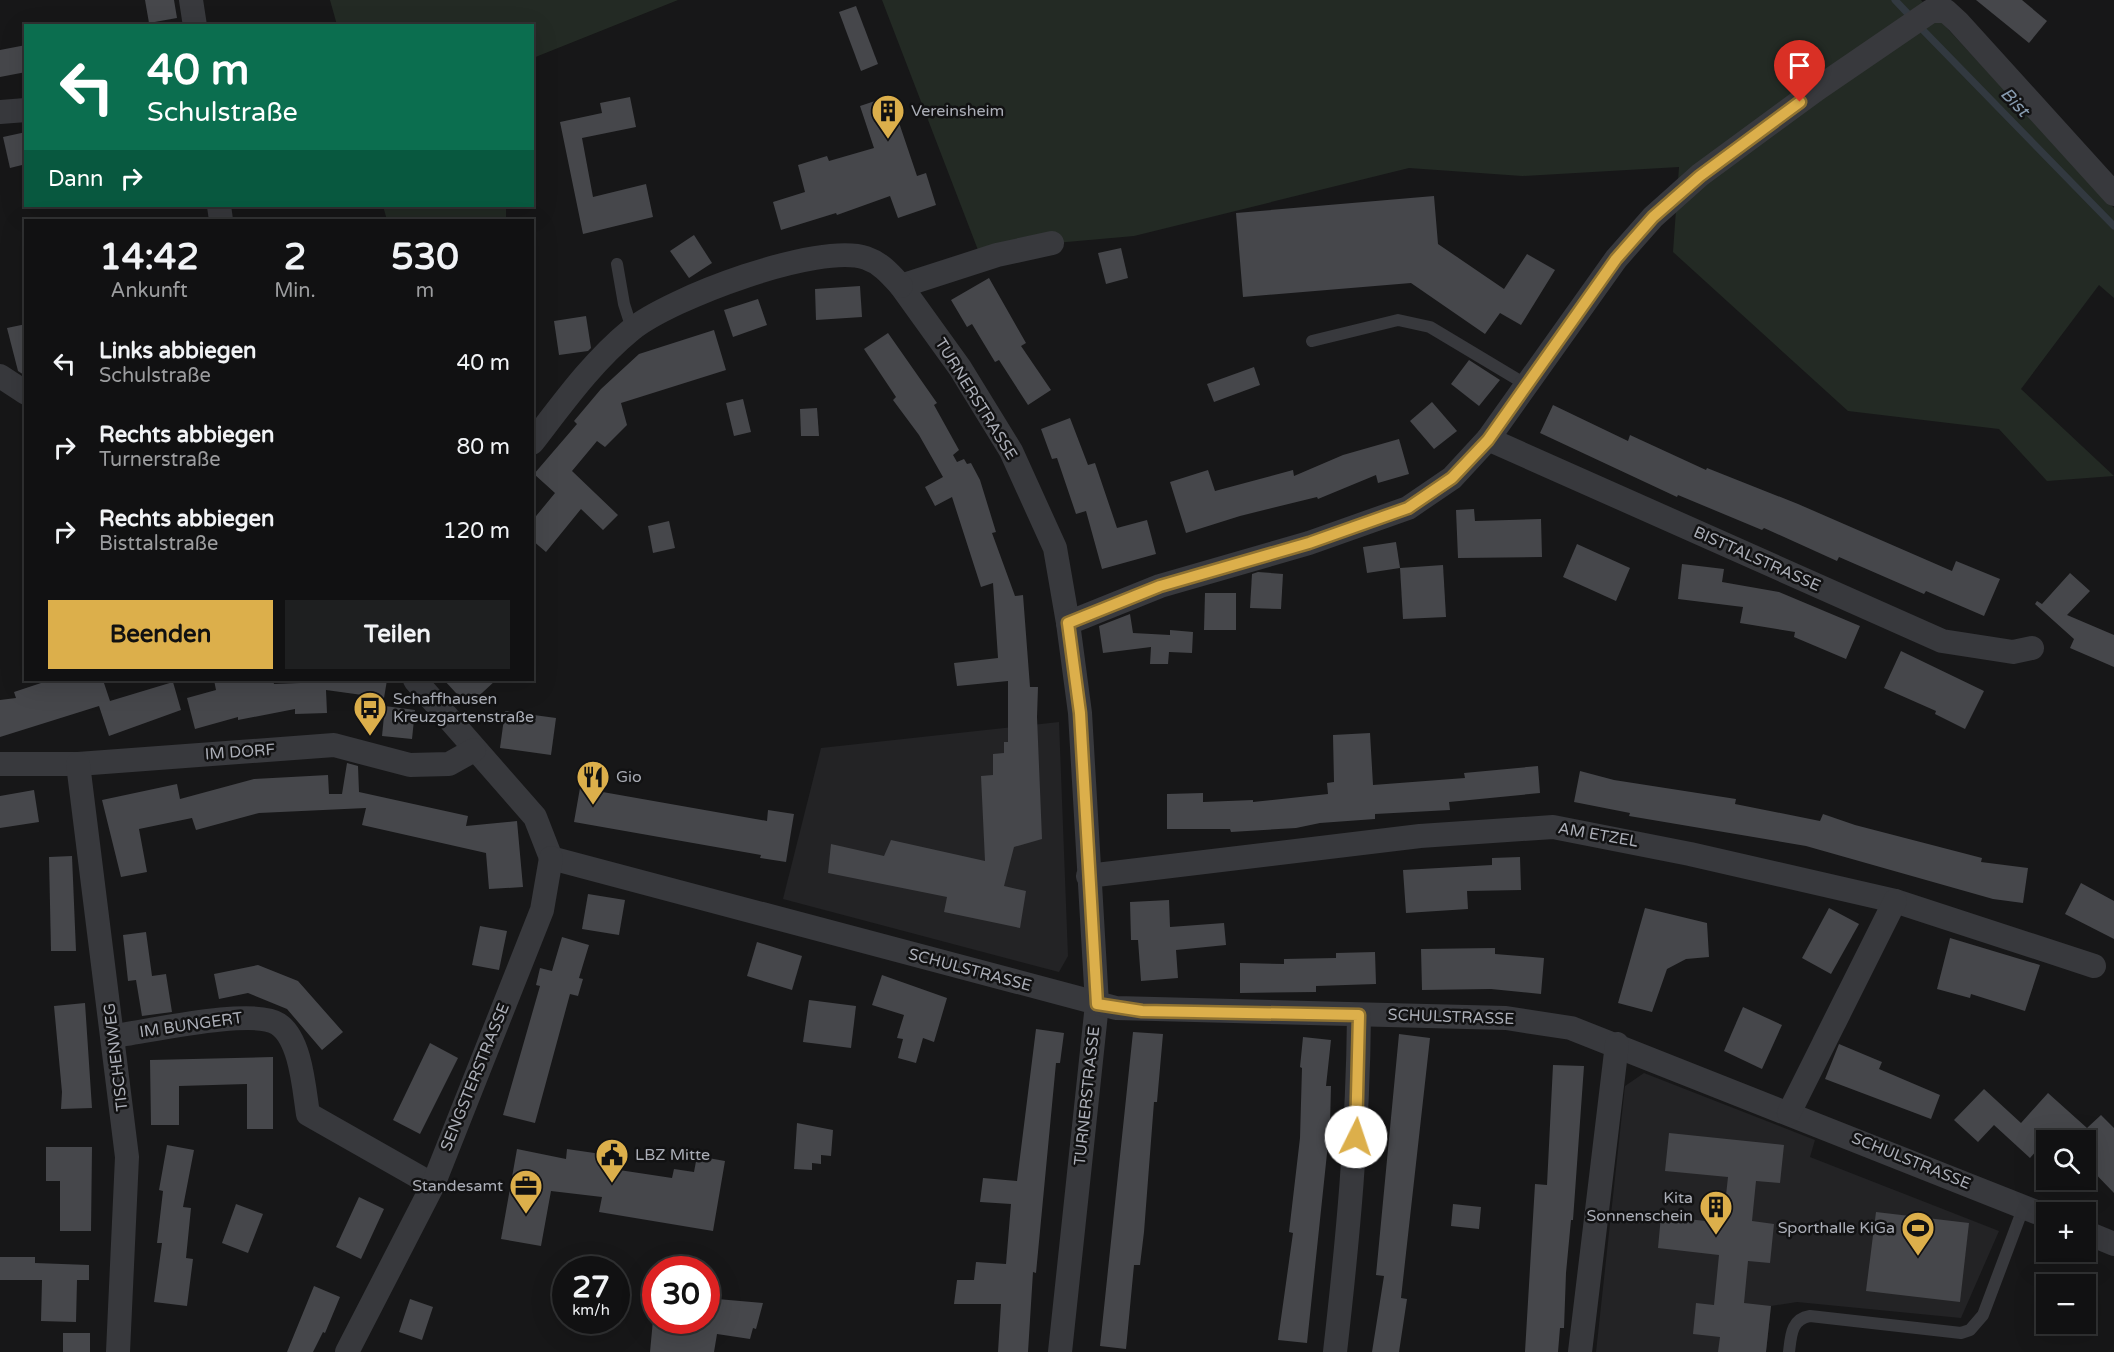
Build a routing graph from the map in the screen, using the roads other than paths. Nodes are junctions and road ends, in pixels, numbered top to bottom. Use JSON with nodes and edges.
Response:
{"nodes":[{"id":1,"x":192,"y":0,"type":"edge"},
{"id":2,"x":195,"y":24,"type":"edge"},
{"id":3,"x":24,"y":110,"type":"edge"},
{"id":4,"x":0,"y":112,"type":"edge"},
{"id":5,"x":2114,"y":194,"type":"edge"},
{"id":6,"x":1052,"y":243,"type":"dead end"},
{"id":7,"x":617,"y":264,"type":"dead end"},
{"id":8,"x":901,"y":286,"type":"junction"},
{"id":9,"x":632,"y":329,"type":"junction"},
{"id":10,"x":1312,"y":341,"type":"dead end"},
{"id":11,"x":0,"y":376,"type":"edge"},
{"id":12,"x":1527,"y":385,"type":"junction"},
{"id":13,"x":24,"y":392,"type":"edge"},
{"id":14,"x":534,"y":440,"type":"edge"},
{"id":15,"x":1488,"y":440,"type":"junction"},
{"id":16,"x":1068,"y":623,"type":"junction"},
{"id":17,"x":2032,"y":648,"type":"dead end"},
{"id":18,"x":416,"y":681,"type":"edge"},
{"id":19,"x":474,"y":750,"type":"junction"},
{"id":20,"x":0,"y":764,"type":"edge"},
{"id":21,"x":78,"y":765,"type":"junction"},
{"id":22,"x":551,"y":858,"type":"junction"},
{"id":23,"x":1088,"y":876,"type":"junction"},
{"id":24,"x":1895,"y":901,"type":"junction"},
{"id":25,"x":2094,"y":966,"type":"dead end"},
{"id":26,"x":1097,"y":1004,"type":"junction"},
{"id":27,"x":1359,"y":1015,"type":"junction"},
{"id":28,"x":114,"y":1036,"type":"junction"},
{"id":29,"x":1617,"y":1044,"type":"junction"},
{"id":30,"x":1789,"y":1113,"type":"junction"},
{"id":31,"x":433,"y":1185,"type":"junction"},
{"id":32,"x":2024,"y":1206,"type":"junction"},
{"id":33,"x":2036,"y":1211,"type":"edge"},
{"id":34,"x":2096,"y":1237,"type":"edge"},
{"id":35,"x":2114,"y":1244,"type":"edge"},
{"id":36,"x":118,"y":1352,"type":"edge"},
{"id":37,"x":347,"y":1352,"type":"edge"},
{"id":38,"x":1060,"y":1352,"type":"edge"},
{"id":39,"x":1335,"y":1352,"type":"edge"},
{"id":40,"x":1580,"y":1352,"type":"edge"},
{"id":41,"x":1789,"y":1352,"type":"edge"}],
"edges":[{"from":1,"to":2,"type":"street"},
{"from":3,"to":4,"type":"street"},
{"from":5,"to":12,"type":"street"},
{"from":6,"to":8,"type":"street"},
{"from":7,"to":9,"type":"lane"},
{"from":8,"to":9,"type":"street","name":"TURNERSTRASSE"},
{"from":8,"to":16,"type":"street","name":"TURNERSTRASSE"},
{"from":9,"to":14,"type":"street","name":"TURNERSTRASSE"},
{"from":10,"to":12,"type":"lane"},
{"from":11,"to":13,"type":"street"},
{"from":12,"to":15,"type":"street"},
{"from":15,"to":16,"type":"street"},
{"from":15,"to":17,"type":"street","name":"BISTTALSTRASSE"},
{"from":16,"to":23,"type":"street","name":"TURNERSTRASSE"},
{"from":18,"to":19,"type":"street"},
{"from":19,"to":21,"type":"street","name":"IM DORF"},
{"from":19,"to":22,"type":"street"},
{"from":20,"to":21,"type":"street","name":"IM DORF"},
{"from":21,"to":28,"type":"street","name":"TISCHENWEG"},
{"from":22,"to":26,"type":"street","name":"SCHULSTRASSE"},
{"from":22,"to":31,"type":"street","name":"SENGSTERSTRASSE"},
{"from":23,"to":24,"type":"street","name":"AM ETZEL"},
{"from":23,"to":26,"type":"street","name":"TURNERSTRASSE"},
{"from":24,"to":25,"type":"street","name":"AM ETZEL"},
{"from":24,"to":30,"type":"street"},
{"from":26,"to":27,"type":"street","name":"SCHULSTRASSE"},
{"from":26,"to":38,"type":"street","name":"TURNERSTRASSE"},
{"from":27,"to":29,"type":"street","name":"SCHULSTRASSE"},
{"from":27,"to":39,"type":"street"},
{"from":28,"to":31,"type":"street","name":"IM BUNGERT"},
{"from":28,"to":36,"type":"street","name":"TISCHENWEG"},
{"from":29,"to":30,"type":"street","name":"SCHULSTRASSE"},
{"from":29,"to":40,"type":"street"},
{"from":30,"to":32,"type":"street","name":"SCHULSTRASSE"},
{"from":31,"to":37,"type":"street","name":"SENGSTERSTRASSE"},
{"from":32,"to":33,"type":"street","name":"SCHULSTRASSE"},
{"from":32,"to":41,"type":"lane"},
{"from":34,"to":35,"type":"street"}]}
